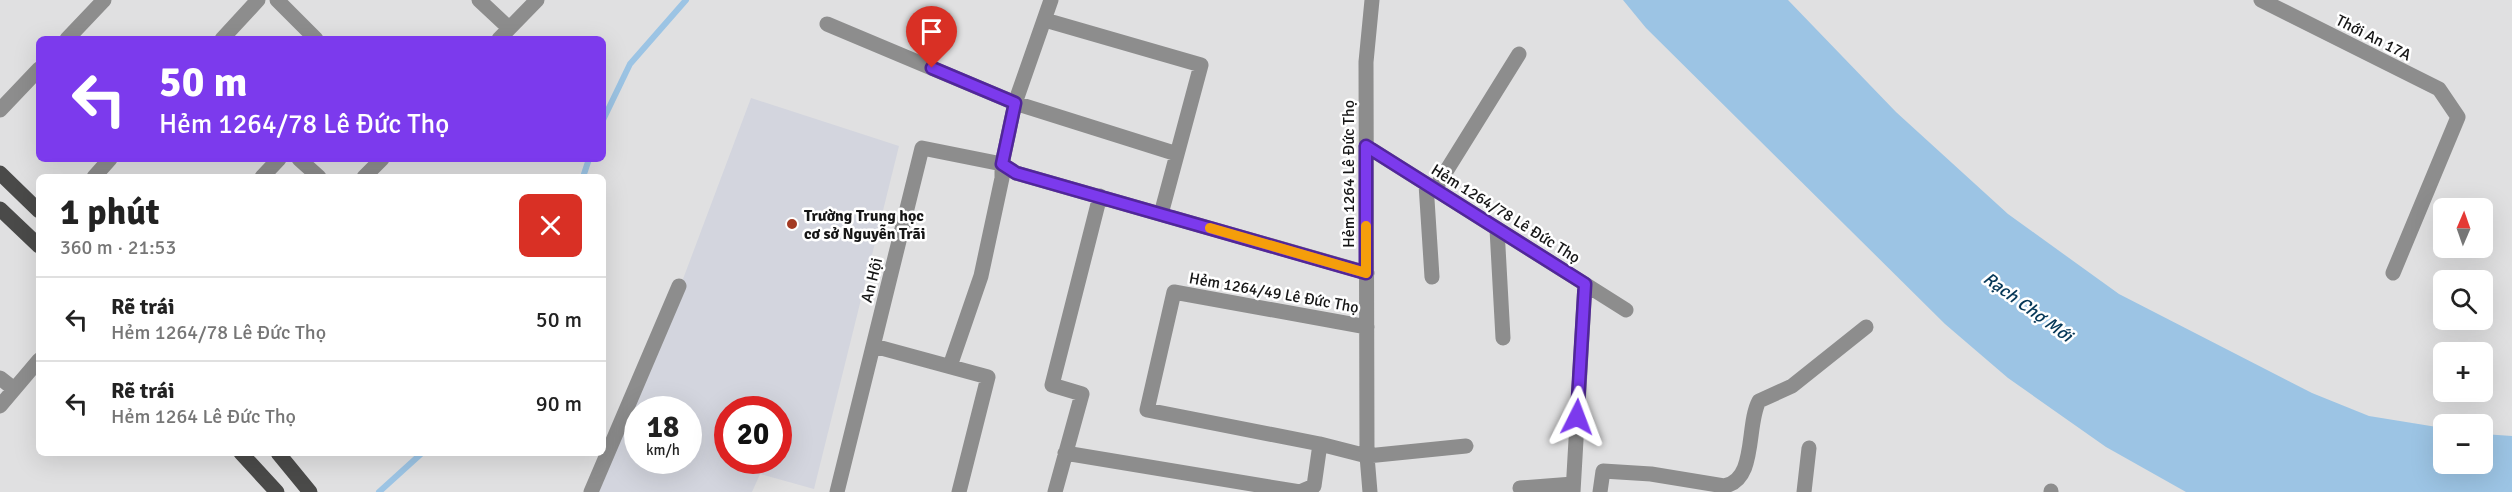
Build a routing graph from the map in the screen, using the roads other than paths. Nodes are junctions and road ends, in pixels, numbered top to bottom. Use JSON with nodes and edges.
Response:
{"nodes":[{"id":1,"x":104,"y":0,"type":"edge"},
{"id":2,"x":258,"y":0,"type":"edge"},
{"id":3,"x":277,"y":0,"type":"edge"},
{"id":4,"x":479,"y":0,"type":"edge"},
{"id":5,"x":537,"y":0,"type":"edge"},
{"id":6,"x":1051,"y":0,"type":"edge"},
{"id":7,"x":1372,"y":0,"type":"edge"},
{"id":8,"x":2261,"y":0,"type":"edge"},
{"id":9,"x":1045,"y":20,"type":"junction"},
{"id":10,"x":827,"y":24,"type":"dead end"},
{"id":11,"x":504,"y":34,"type":"edge"},
{"id":12,"x":70,"y":36,"type":"edge"},
{"id":13,"x":225,"y":36,"type":"edge"},
{"id":14,"x":313,"y":36,"type":"edge"},
{"id":15,"x":1519,"y":54,"type":"dead end"},
{"id":16,"x":36,"y":72,"type":"edge"},
{"id":17,"x":1015,"y":103,"type":"junction"},
{"id":18,"x":0,"y":110,"type":"edge"},
{"id":19,"x":1366,"y":146,"type":"junction"},
{"id":20,"x":1177,"y":154,"type":"junction"},
{"id":21,"x":107,"y":162,"type":"edge"},
{"id":22,"x":276,"y":162,"type":"edge"},
{"id":23,"x":302,"y":162,"type":"edge"},
{"id":24,"x":379,"y":162,"type":"edge"},
{"id":25,"x":1002,"y":164,"type":"junction"},
{"id":26,"x":0,"y":173,"type":"edge"},
{"id":27,"x":97,"y":174,"type":"edge"},
{"id":28,"x":265,"y":174,"type":"edge"},
{"id":29,"x":316,"y":174,"type":"edge"},
{"id":30,"x":367,"y":174,"type":"edge"},
{"id":31,"x":1430,"y":187,"type":"junction"},
{"id":32,"x":1100,"y":196,"type":"junction"},
{"id":33,"x":36,"y":208,"type":"edge"},
{"id":34,"x":0,"y":209,"type":"edge"},
{"id":35,"x":1161,"y":213,"type":"junction"},
{"id":36,"x":1497,"y":229,"type":"junction"},
{"id":37,"x":36,"y":243,"type":"edge"},
{"id":38,"x":1366,"y":273,"type":"junction"},
{"id":39,"x":2393,"y":273,"type":"dead end"},
{"id":40,"x":1432,"y":277,"type":"dead end"},
{"id":41,"x":1585,"y":284,"type":"junction"},
{"id":42,"x":679,"y":286,"type":"dead end"},
{"id":43,"x":1626,"y":310,"type":"dead end"},
{"id":44,"x":1367,"y":327,"type":"junction"},
{"id":45,"x":1866,"y":327,"type":"dead end"},
{"id":46,"x":1503,"y":338,"type":"dead end"},
{"id":47,"x":874,"y":346,"type":"junction"},
{"id":48,"x":36,"y":363,"type":"edge"},
{"id":49,"x":950,"y":366,"type":"junction"},
{"id":50,"x":0,"y":378,"type":"edge"},
{"id":51,"x":14,"y":389,"type":"junction"},
{"id":52,"x":0,"y":406,"type":"edge"},
{"id":53,"x":1320,"y":444,"type":"junction"},
{"id":54,"x":1466,"y":446,"type":"dead end"},
{"id":55,"x":1809,"y":448,"type":"dead end"},
{"id":56,"x":1065,"y":453,"type":"junction"},
{"id":57,"x":244,"y":456,"type":"edge"},
{"id":58,"x":1367,"y":456,"type":"junction"},
{"id":59,"x":283,"y":459,"type":"edge"},
{"id":60,"x":272,"y":486,"type":"edge"},
{"id":61,"x":1520,"y":488,"type":"dead end"},
{"id":62,"x":1573,"y":488,"type":"edge"},
{"id":63,"x":310,"y":492,"type":"edge"},
{"id":64,"x":591,"y":492,"type":"edge"},
{"id":65,"x":837,"y":492,"type":"edge"},
{"id":66,"x":959,"y":492,"type":"edge"},
{"id":67,"x":1055,"y":492,"type":"edge"},
{"id":68,"x":1370,"y":492,"type":"edge"},
{"id":69,"x":1600,"y":492,"type":"edge"},
{"id":70,"x":1804,"y":492,"type":"edge"}],
"edges":[{"from":1,"to":12,"type":"street"},
{"from":2,"to":13,"type":"street"},
{"from":3,"to":14,"type":"street"},
{"from":4,"to":11,"type":"street"},
{"from":5,"to":11,"type":"street"},
{"from":6,"to":9,"type":"street"},
{"from":7,"to":19,"type":"street","name":"Hẻm 1264 Lê Đức Thọ"},
{"from":8,"to":39,"type":"street","name":"Thới An 17A"},
{"from":9,"to":17,"type":"street"},
{"from":9,"to":20,"type":"street"},
{"from":10,"to":17,"type":"street"},
{"from":15,"to":31,"type":"street"},
{"from":16,"to":18,"type":"street"},
{"from":17,"to":20,"type":"street"},
{"from":17,"to":25,"type":"street"},
{"from":19,"to":31,"type":"street","name":"Hẻm 1264/78 Lê Đức Thọ"},
{"from":19,"to":38,"type":"street","name":"Hẻm 1264 Lê Đức Thọ"},
{"from":20,"to":35,"type":"street"},
{"from":21,"to":27,"type":"street"},
{"from":22,"to":28,"type":"street"},
{"from":23,"to":29,"type":"street"},
{"from":24,"to":30,"type":"street"},
{"from":25,"to":32,"type":"street"},
{"from":25,"to":47,"type":"street","name":"An Hội"},
{"from":25,"to":49,"type":"street"},
{"from":26,"to":33,"type":"main road"},
{"from":31,"to":36,"type":"street","name":"Hẻm 1264/78 Lê Đức Thọ"},
{"from":31,"to":40,"type":"street"},
{"from":32,"to":35,"type":"street"},
{"from":32,"to":56,"type":"street"},
{"from":34,"to":37,"type":"main road"},
{"from":35,"to":38,"type":"street"},
{"from":36,"to":41,"type":"street","name":"Hẻm 1264/78 Lê Đức Thọ"},
{"from":36,"to":46,"type":"street"},
{"from":38,"to":44,"type":"street","name":"Hẻm 1264 Lê Đức Thọ"},
{"from":41,"to":43,"type":"street","name":"Hẻm 1264/78 Lê Đức Thọ"},
{"from":41,"to":62,"type":"street"},
{"from":42,"to":64,"type":"street"},
{"from":44,"to":53,"type":"street","name":"Hẻm 1264/49 Lê Đức Thọ"},
{"from":44,"to":58,"type":"street","name":"Hẻm 1264 Lê Đức Thọ"},
{"from":45,"to":69,"type":"street"},
{"from":47,"to":49,"type":"street"},
{"from":47,"to":65,"type":"street","name":"An Hội"},
{"from":48,"to":51,"type":"street"},
{"from":49,"to":66,"type":"street"},
{"from":50,"to":51,"type":"street"},
{"from":51,"to":52,"type":"street"},
{"from":53,"to":56,"type":"street"},
{"from":53,"to":58,"type":"street"},
{"from":54,"to":58,"type":"street"},
{"from":55,"to":70,"type":"street"},
{"from":56,"to":67,"type":"street"},
{"from":57,"to":60,"type":"main road"},
{"from":58,"to":68,"type":"street","name":"Hẻm 1264 Lê Đức Thọ"},
{"from":59,"to":63,"type":"main road"},
{"from":61,"to":62,"type":"street"}]}
